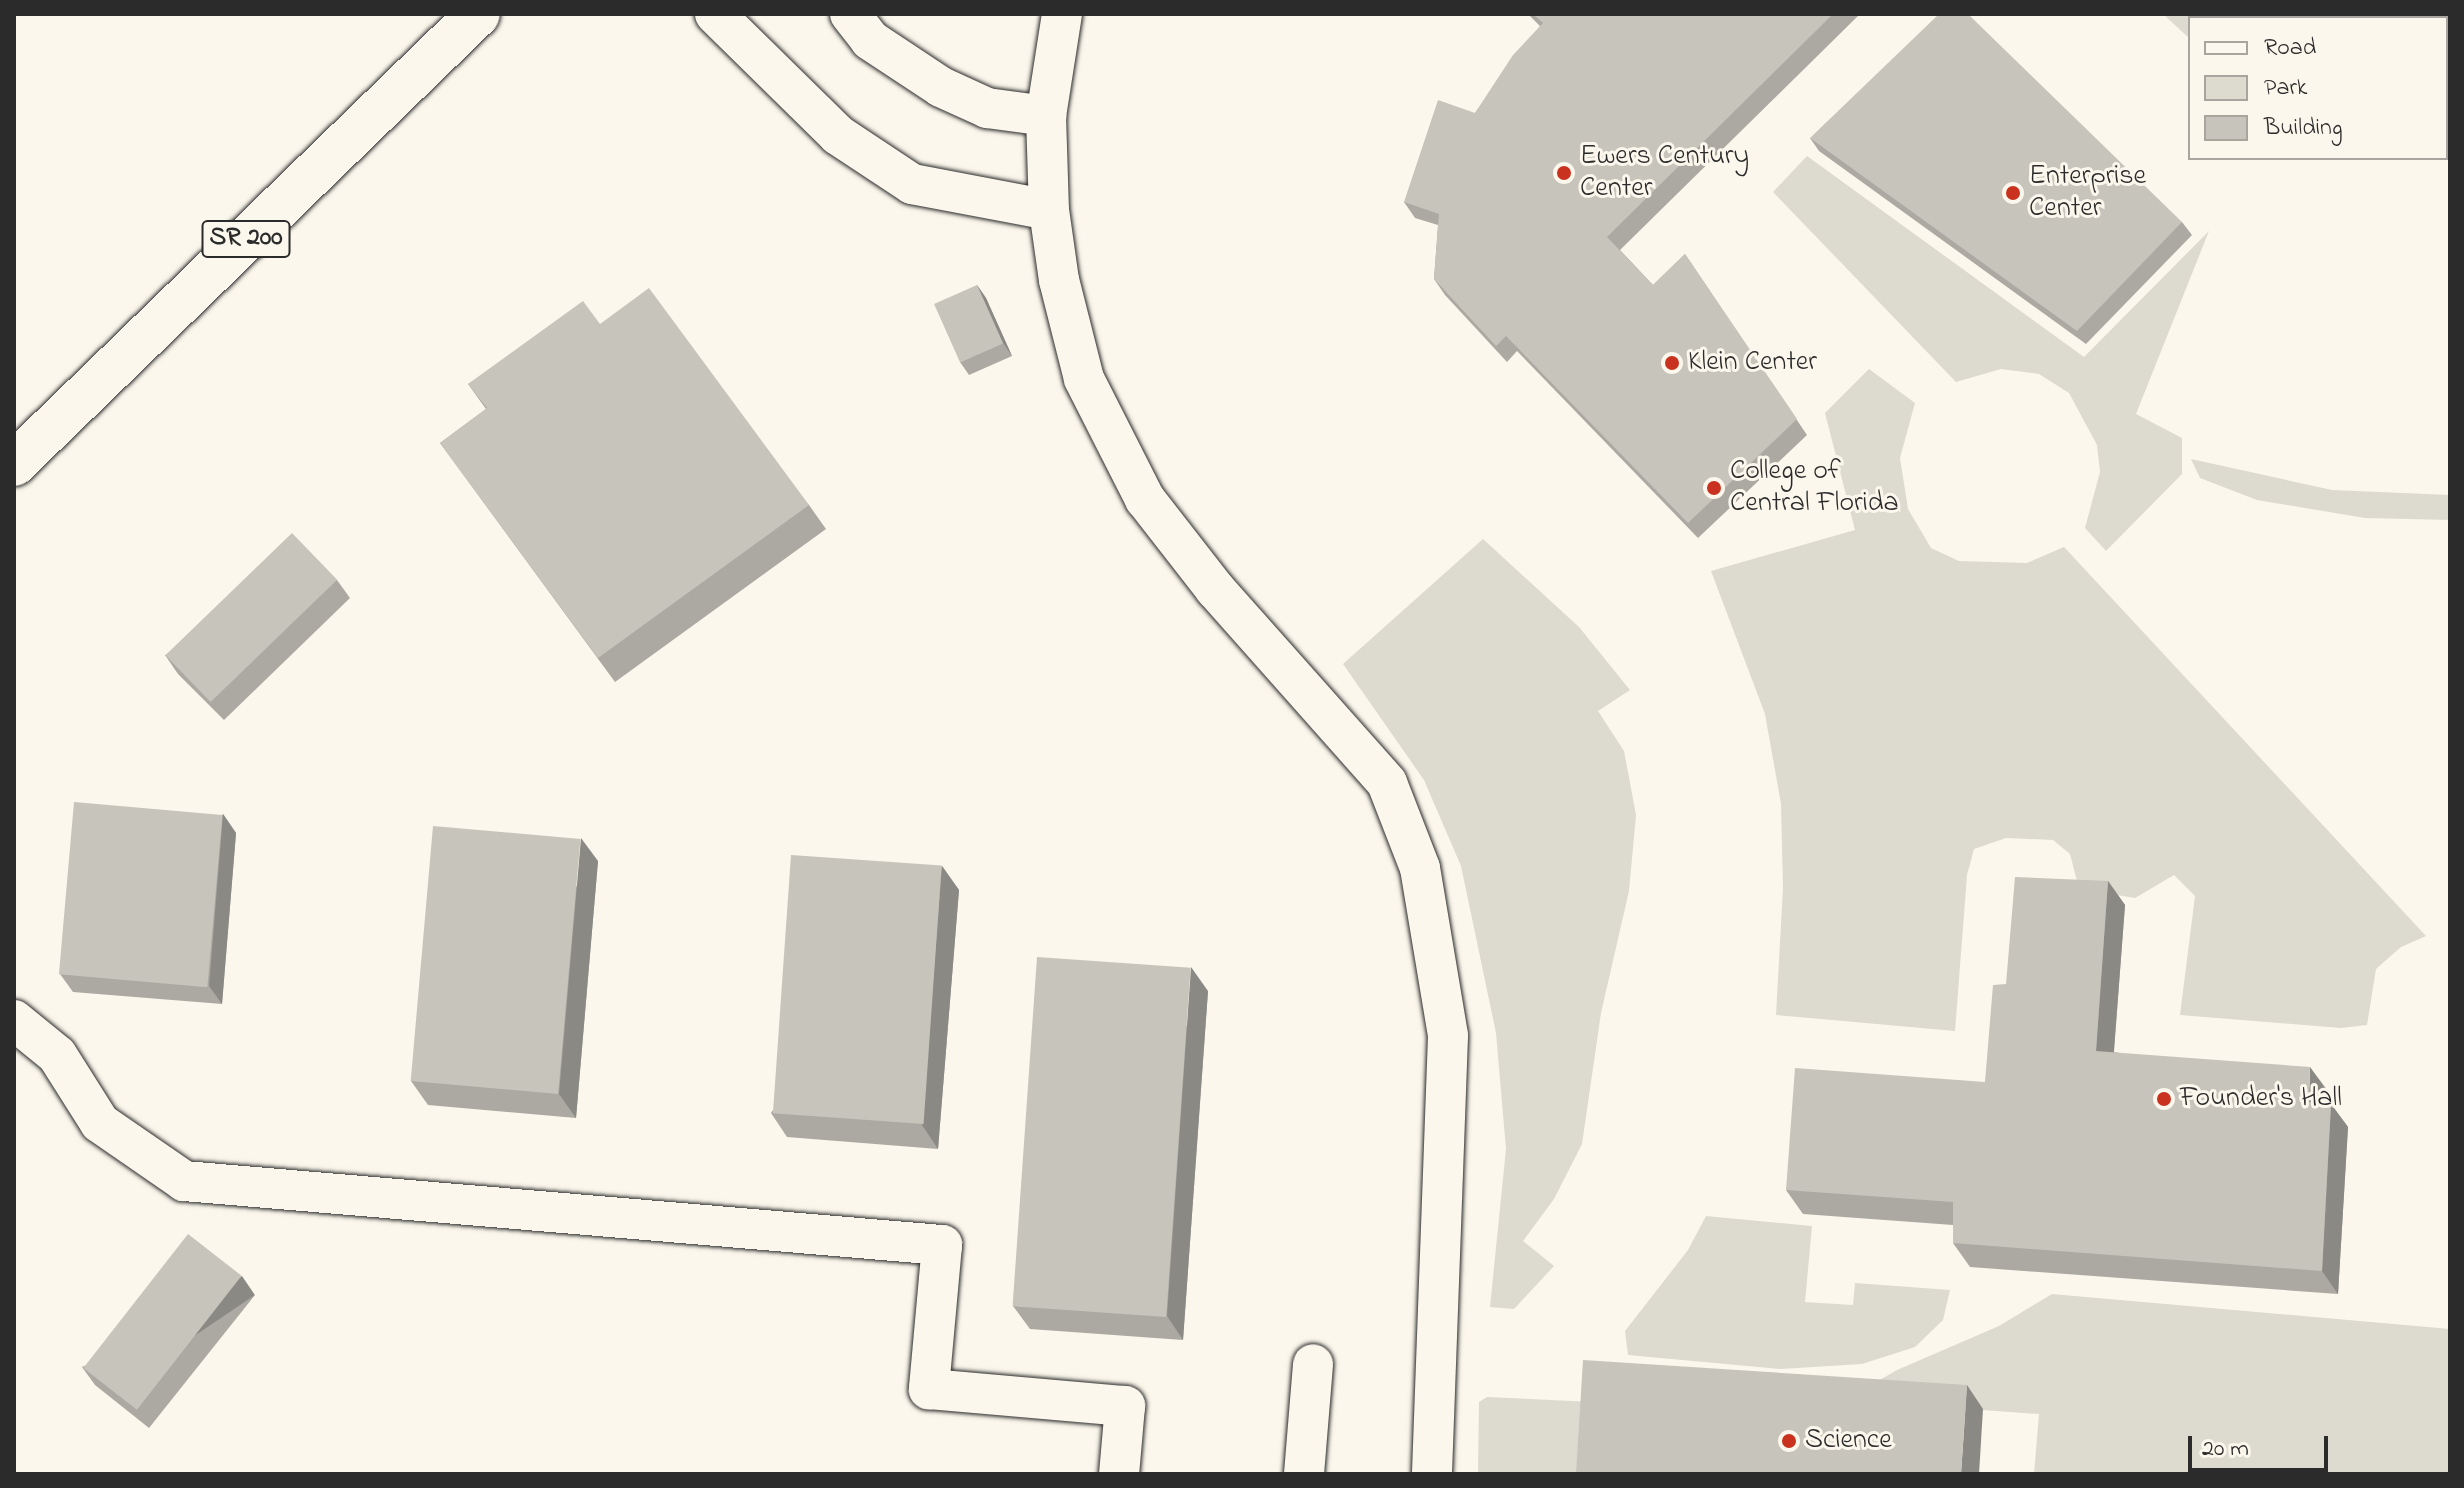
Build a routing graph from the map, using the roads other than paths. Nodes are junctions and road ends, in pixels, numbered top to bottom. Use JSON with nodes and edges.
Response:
{"nodes":[{"id":1,"x":435,"y":14,"type":"edge"},
{"id":2,"x":478,"y":14,"type":"edge"},
{"id":3,"x":715,"y":14,"type":"edge"},
{"id":4,"x":850,"y":14,"type":"edge"},
{"id":5,"x":1062,"y":14,"type":"edge"},
{"id":6,"x":1046,"y":116,"type":"junction"},
{"id":7,"x":1049,"y":210,"type":"junction"},
{"id":8,"x":14,"y":422,"type":"edge"},
{"id":9,"x":14,"y":464,"type":"edge"},
{"id":10,"x":14,"y":1020,"type":"edge"},
{"id":11,"x":1313,"y":1364,"type":"dead end"},
{"id":12,"x":1119,"y":1474,"type":"edge"},
{"id":13,"x":1304,"y":1474,"type":"edge"},
{"id":14,"x":1432,"y":1474,"type":"edge"}],
"edges":[{"from":1,"to":8,"type":"main road","number":"SR 200"},
{"from":2,"to":9,"type":"main road","number":"SR 200"},
{"from":3,"to":7,"type":"street"},
{"from":4,"to":6,"type":"street"},
{"from":5,"to":6,"type":"street"},
{"from":6,"to":7,"type":"street"},
{"from":7,"to":14,"type":"street"},
{"from":10,"to":12,"type":"street"},
{"from":11,"to":13,"type":"street"}]}
